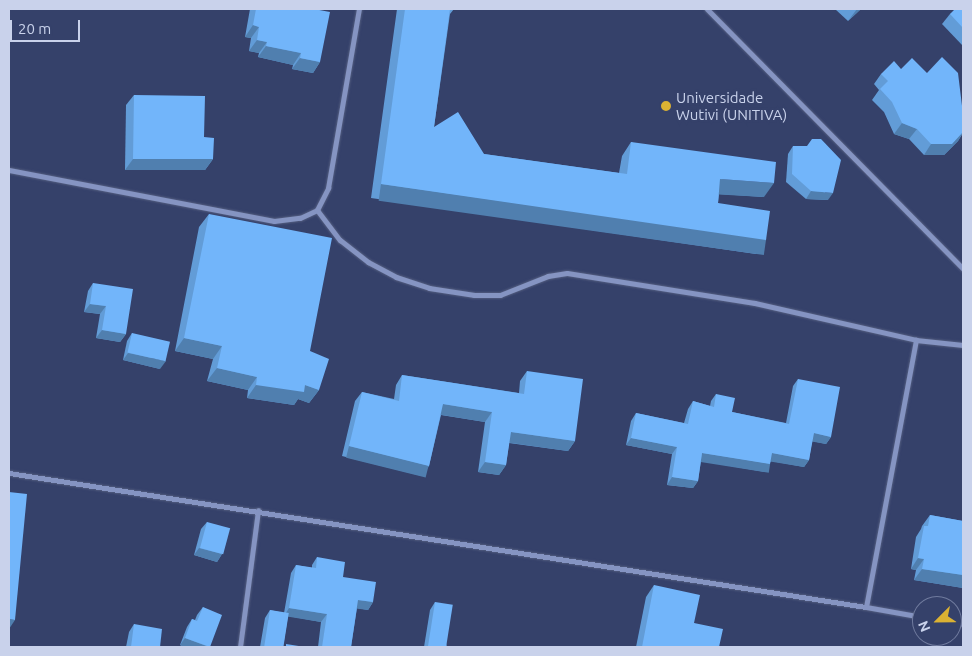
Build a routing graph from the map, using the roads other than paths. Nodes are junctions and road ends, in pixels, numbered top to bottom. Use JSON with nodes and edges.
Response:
{"nodes":[{"id":1,"x":359,"y":9,"type":"edge"},
{"id":2,"x":707,"y":9,"type":"edge"},
{"id":3,"x":9,"y":170,"type":"edge"},
{"id":4,"x":316,"y":210,"type":"junction"},
{"id":5,"x":963,"y":269,"type":"edge"},
{"id":6,"x":916,"y":340,"type":"junction"},
{"id":7,"x":963,"y":346,"type":"edge"},
{"id":8,"x":9,"y":473,"type":"edge"},
{"id":9,"x":258,"y":510,"type":"junction"},
{"id":10,"x":866,"y":607,"type":"junction"},
{"id":11,"x":912,"y":615,"type":"edge"},
{"id":12,"x":240,"y":647,"type":"edge"}],
"edges":[{"from":1,"to":4,"type":"street"},
{"from":2,"to":5,"type":"street"},
{"from":3,"to":4,"type":"street"},
{"from":4,"to":6,"type":"street"},
{"from":6,"to":7,"type":"street"},
{"from":6,"to":10,"type":"street"},
{"from":8,"to":9,"type":"street"},
{"from":9,"to":10,"type":"street"},
{"from":9,"to":12,"type":"street"},
{"from":10,"to":11,"type":"street"}]}
